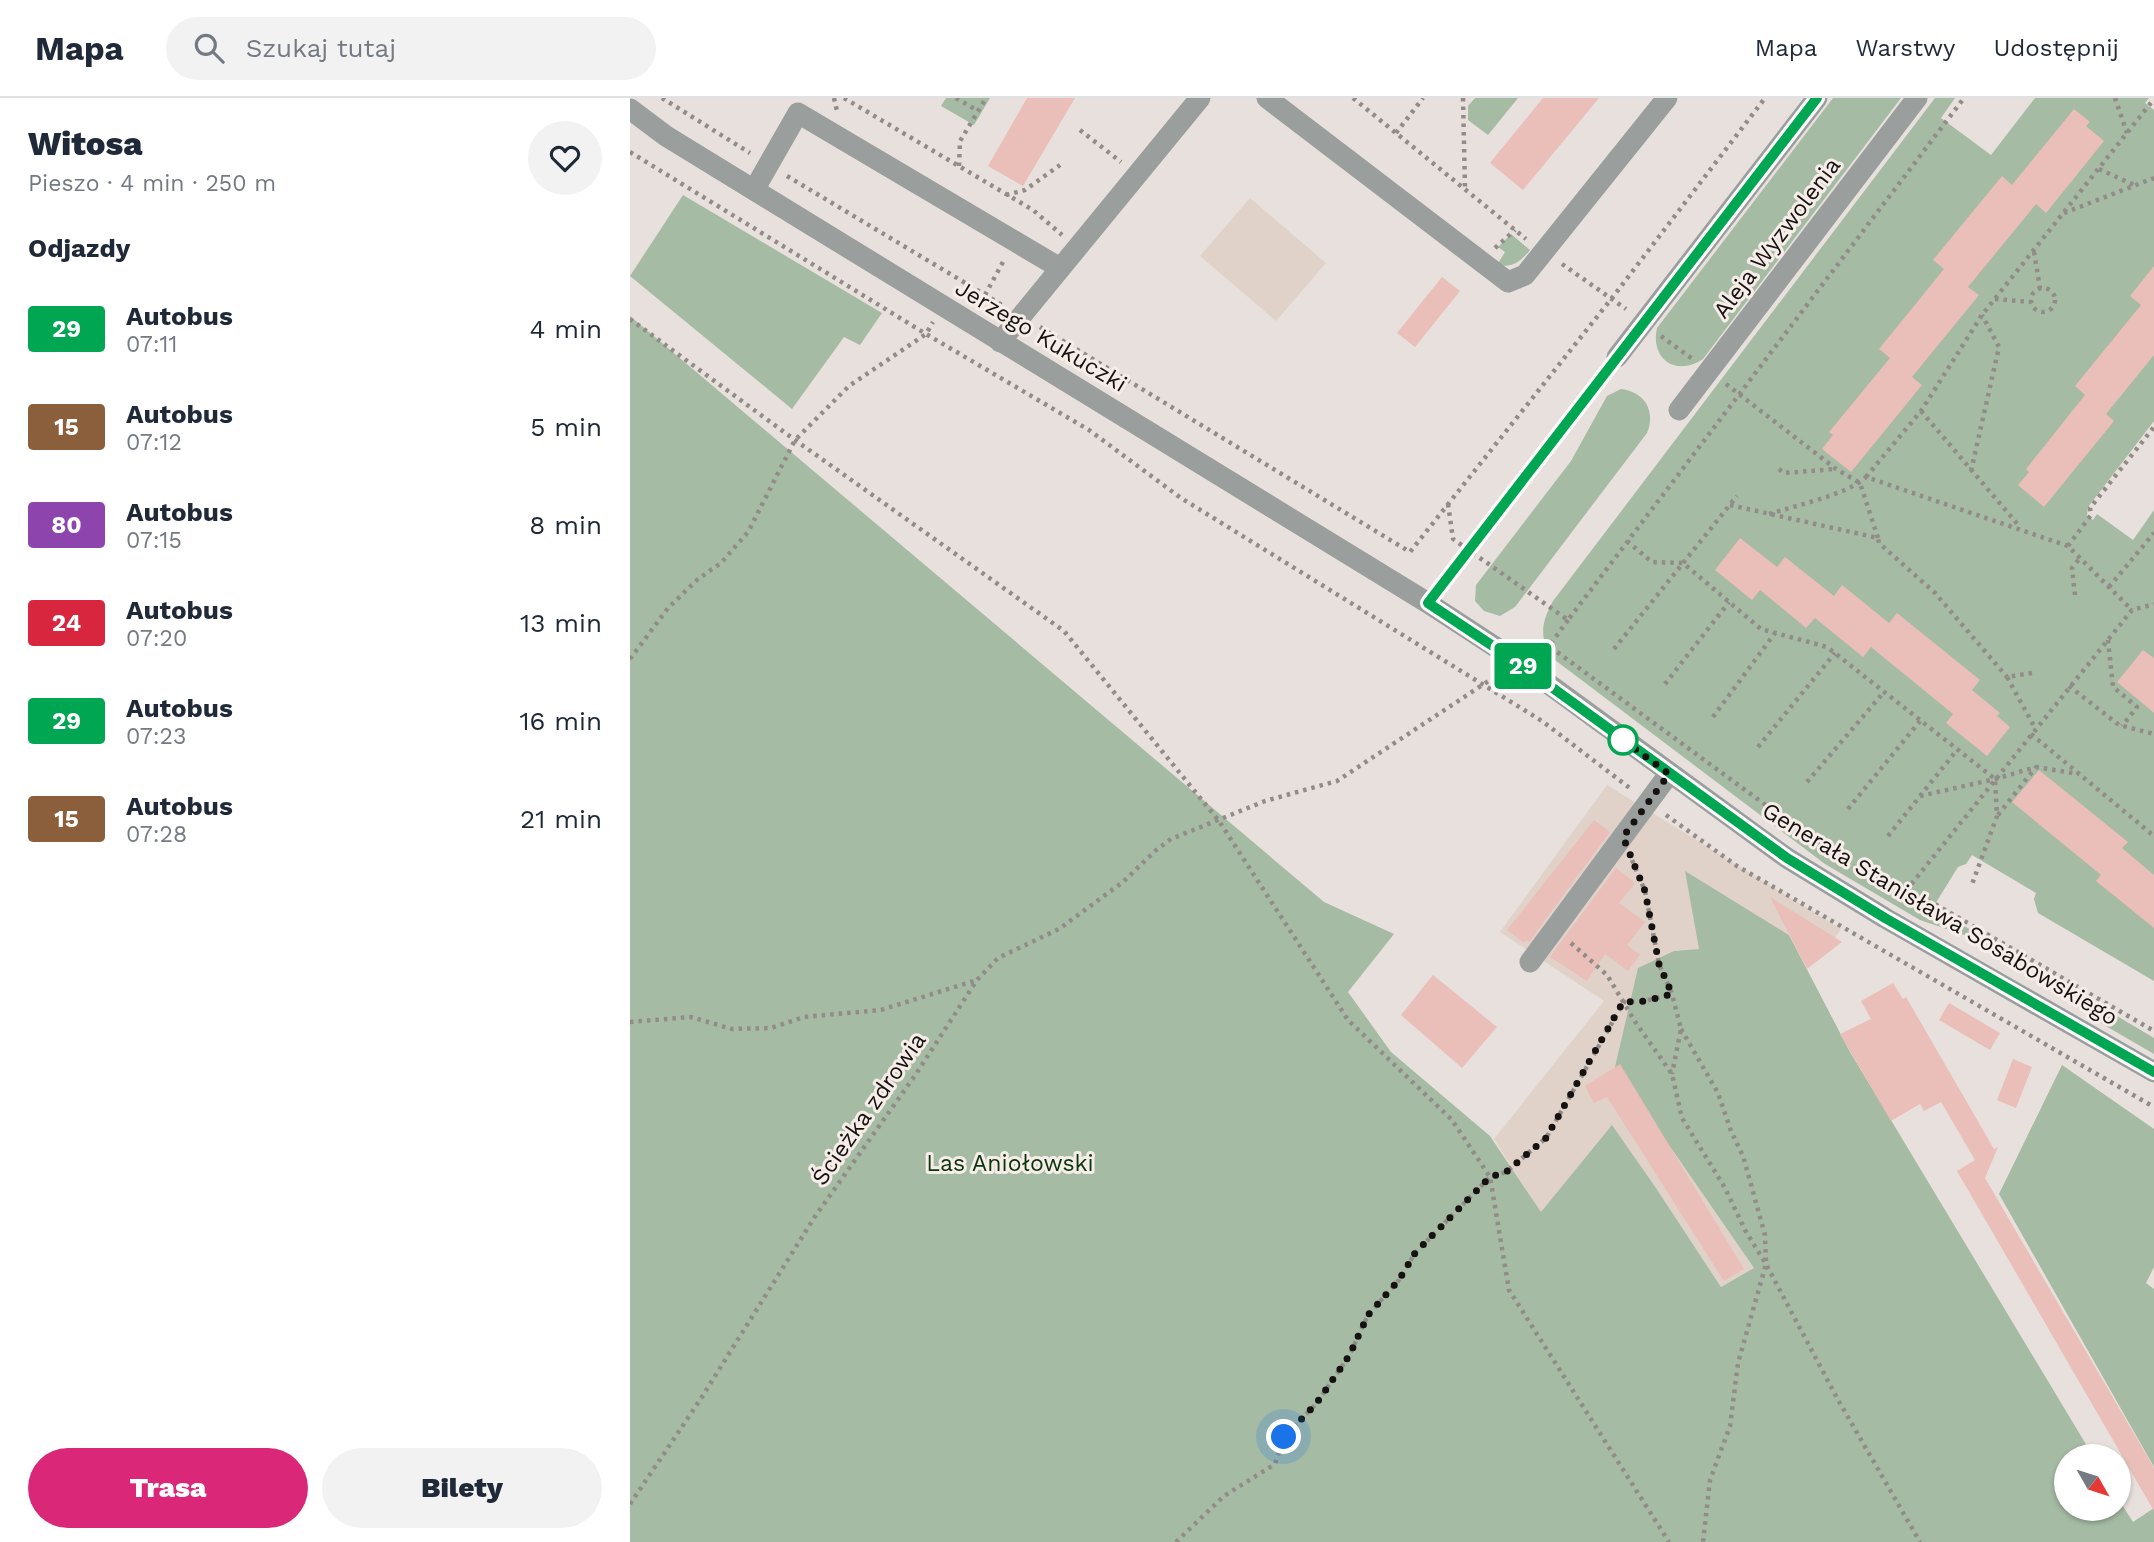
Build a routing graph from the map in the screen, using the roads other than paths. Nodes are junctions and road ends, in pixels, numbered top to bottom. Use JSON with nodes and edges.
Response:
{"nodes":[{"id":1,"x":1200,"y":98,"type":"edge"},
{"id":2,"x":1267,"y":98,"type":"edge"},
{"id":3,"x":1667,"y":98,"type":"edge"},
{"id":4,"x":1817,"y":98,"type":"edge"},
{"id":5,"x":1917,"y":98,"type":"edge"},
{"id":6,"x":630,"y":109,"type":"edge"},
{"id":7,"x":754,"y":190,"type":"junction"},
{"id":8,"x":1060,"y":268,"type":"junction"},
{"id":9,"x":1000,"y":342,"type":"junction"},
{"id":10,"x":1617,"y":357,"type":"dead end"},
{"id":11,"x":1679,"y":410,"type":"dead end"},
{"id":12,"x":1428,"y":603,"type":"joint"},
{"id":13,"x":1669,"y":774,"type":"junction"},
{"id":14,"x":1530,"y":962,"type":"dead end"},
{"id":15,"x":2154,"y":1072,"type":"edge"}],
"edges":[{"from":1,"to":8,"type":"street"},
{"from":2,"to":3,"type":"street"},
{"from":4,"to":10,"type":"street"},
{"from":5,"to":11,"type":"street","name":"Aleja Wyzwolenia"},
{"from":6,"to":7,"type":"street","name":"Jerzego Kukuczki"},
{"from":7,"to":8,"type":"street"},
{"from":7,"to":9,"type":"street","name":"Jerzego Kukuczki"},
{"from":8,"to":9,"type":"street"},
{"from":9,"to":12,"type":"street","name":"Jerzego Kukuczki"},
{"from":12,"to":13,"type":"street","name":"Generała Stanisława Sosabowskiego"},
{"from":13,"to":14,"type":"street"},
{"from":13,"to":15,"type":"street","name":"Generała Stanisława Sosabowskiego"}]}
